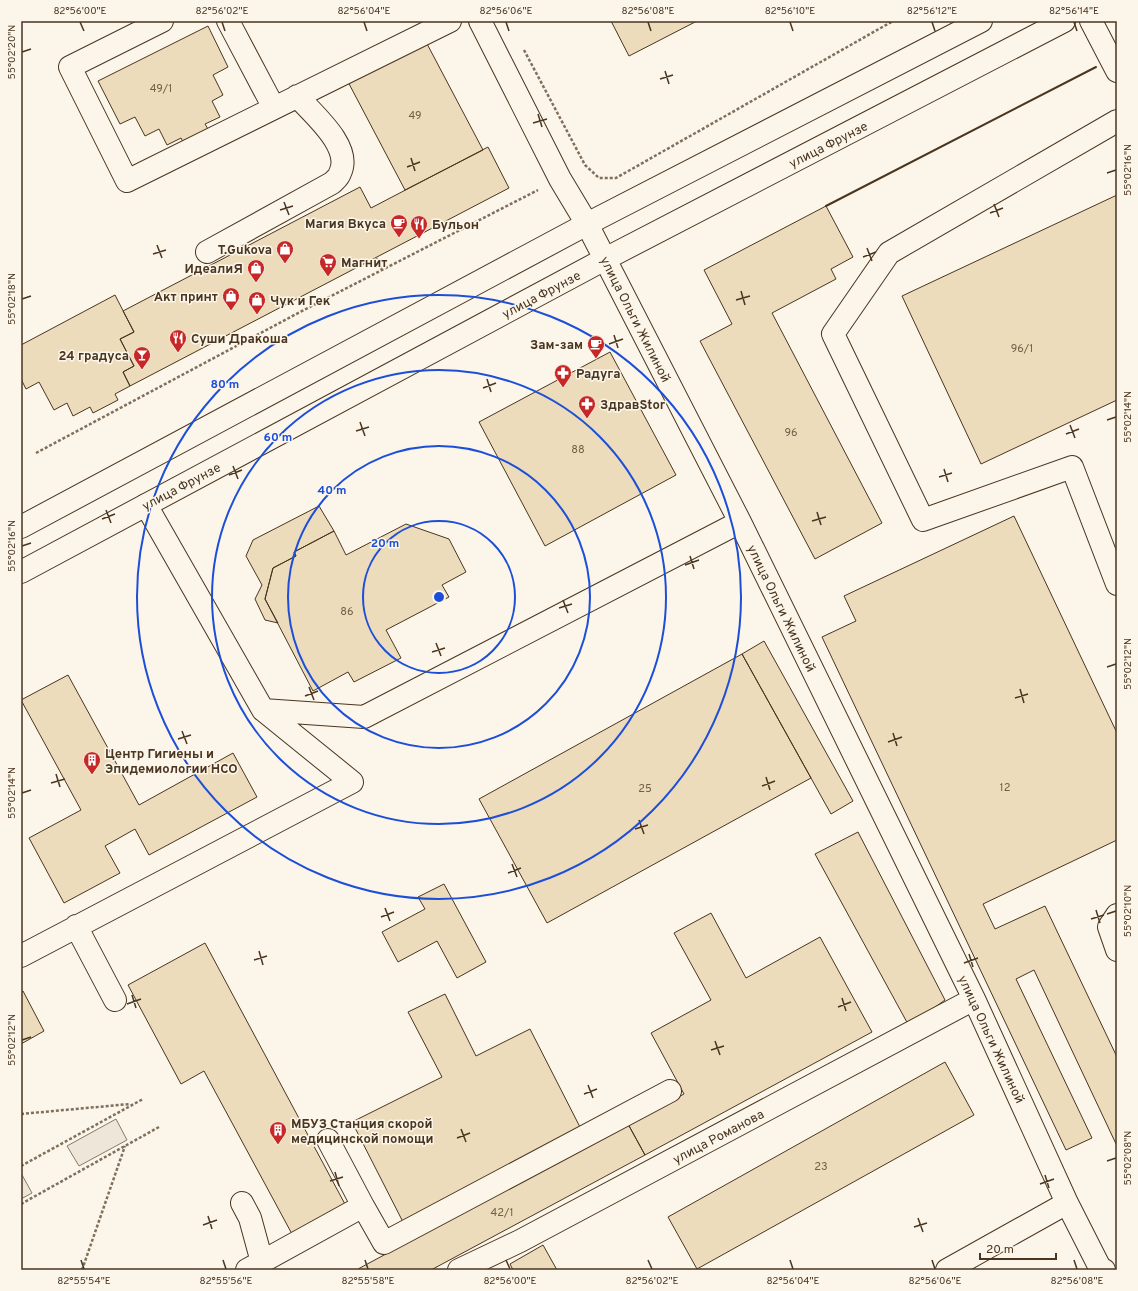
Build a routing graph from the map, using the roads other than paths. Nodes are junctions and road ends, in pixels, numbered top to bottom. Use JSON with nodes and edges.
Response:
{"nodes":[{"id":1,"x":162,"y":21,"type":"edge"},
{"id":2,"x":228,"y":21,"type":"edge"},
{"id":3,"x":450,"y":21,"type":"edge"},
{"id":4,"x":480,"y":21,"type":"edge"},
{"id":5,"x":981,"y":21,"type":"edge"},
{"id":6,"x":1064,"y":21,"type":"edge"},
{"id":7,"x":1091,"y":21,"type":"edge"},
{"id":8,"x":1117,"y":71,"type":"edge"},
{"id":9,"x":297,"y":96,"type":"junction"},
{"id":10,"x":274,"y":108,"type":"junction"},
{"id":11,"x":1117,"y":121,"type":"edge"},
{"id":12,"x":587,"y":224,"type":"junction"},
{"id":13,"x":207,"y":252,"type":"dead end"},
{"id":14,"x":605,"y":260,"type":"junction"},
{"id":15,"x":146,"y":505,"type":"junction"},
{"id":16,"x":740,"y":522,"type":"junction"},
{"id":17,"x":21,"y":527,"type":"edge"},
{"id":18,"x":21,"y":572,"type":"edge"},
{"id":19,"x":1117,"y":584,"type":"edge"},
{"id":20,"x":263,"y":710,"type":"junction"},
{"id":21,"x":1117,"y":915,"type":"edge"},
{"id":22,"x":76,"y":926,"type":"junction"},
{"id":23,"x":1117,"y":950,"type":"edge"},
{"id":24,"x":21,"y":956,"type":"edge"},
{"id":25,"x":115,"y":1000,"type":"dead end"},
{"id":26,"x":974,"y":1000,"type":"junction"},
{"id":27,"x":670,"y":1090,"type":"dead end"},
{"id":28,"x":328,"y":1140,"type":"dead end"},
{"id":29,"x":1067,"y":1203,"type":"junction"},
{"id":30,"x":242,"y":1204,"type":"dead end"},
{"id":31,"x":363,"y":1206,"type":"junction"},
{"id":32,"x":262,"y":1267,"type":"edge"},
{"id":33,"x":1101,"y":1269,"type":"edge"},
{"id":34,"x":460,"y":1270,"type":"edge"},
{"id":35,"x":947,"y":1270,"type":"edge"}],
"edges":[{"from":1,"to":10,"type":"main road"},
{"from":2,"to":10,"type":"main road"},
{"from":3,"to":9,"type":"main road"},
{"from":4,"to":12,"type":"main road","name":"улица Ольги Жилиной"},
{"from":5,"to":12,"type":"main road"},
{"from":6,"to":14,"type":"main road","name":"улица Фрунзе"},
{"from":7,"to":8,"type":"main road"},
{"from":9,"to":10,"type":"main road"},
{"from":9,"to":13,"type":"main road"},
{"from":11,"to":19,"type":"main road"},
{"from":12,"to":14,"type":"main road","name":"улица Ольги Жилиной"},
{"from":12,"to":17,"type":"main road"},
{"from":14,"to":15,"type":"main road","name":"улица Фрунзе"},
{"from":14,"to":16,"type":"main road","name":"улица Ольги Жилиной"},
{"from":15,"to":18,"type":"main road","name":"улица Фрунзе"},
{"from":15,"to":20,"type":"main road"},
{"from":16,"to":20,"type":"main road"},
{"from":16,"to":26,"type":"main road","name":"улица Ольги Жилиной"},
{"from":20,"to":22,"type":"main road"},
{"from":21,"to":23,"type":"main road"},
{"from":22,"to":24,"type":"main road"},
{"from":22,"to":25,"type":"main road"},
{"from":26,"to":29,"type":"main road","name":"улица Ольги Жилиной"},
{"from":26,"to":34,"type":"main road","name":"улица Романова"},
{"from":27,"to":31,"type":"main road"},
{"from":28,"to":31,"type":"main road"},
{"from":29,"to":33,"type":"main road","name":"улица Ольги Жилиной"},
{"from":29,"to":35,"type":"main road"},
{"from":30,"to":32,"type":"main road"},
{"from":31,"to":32,"type":"main road"}]}
